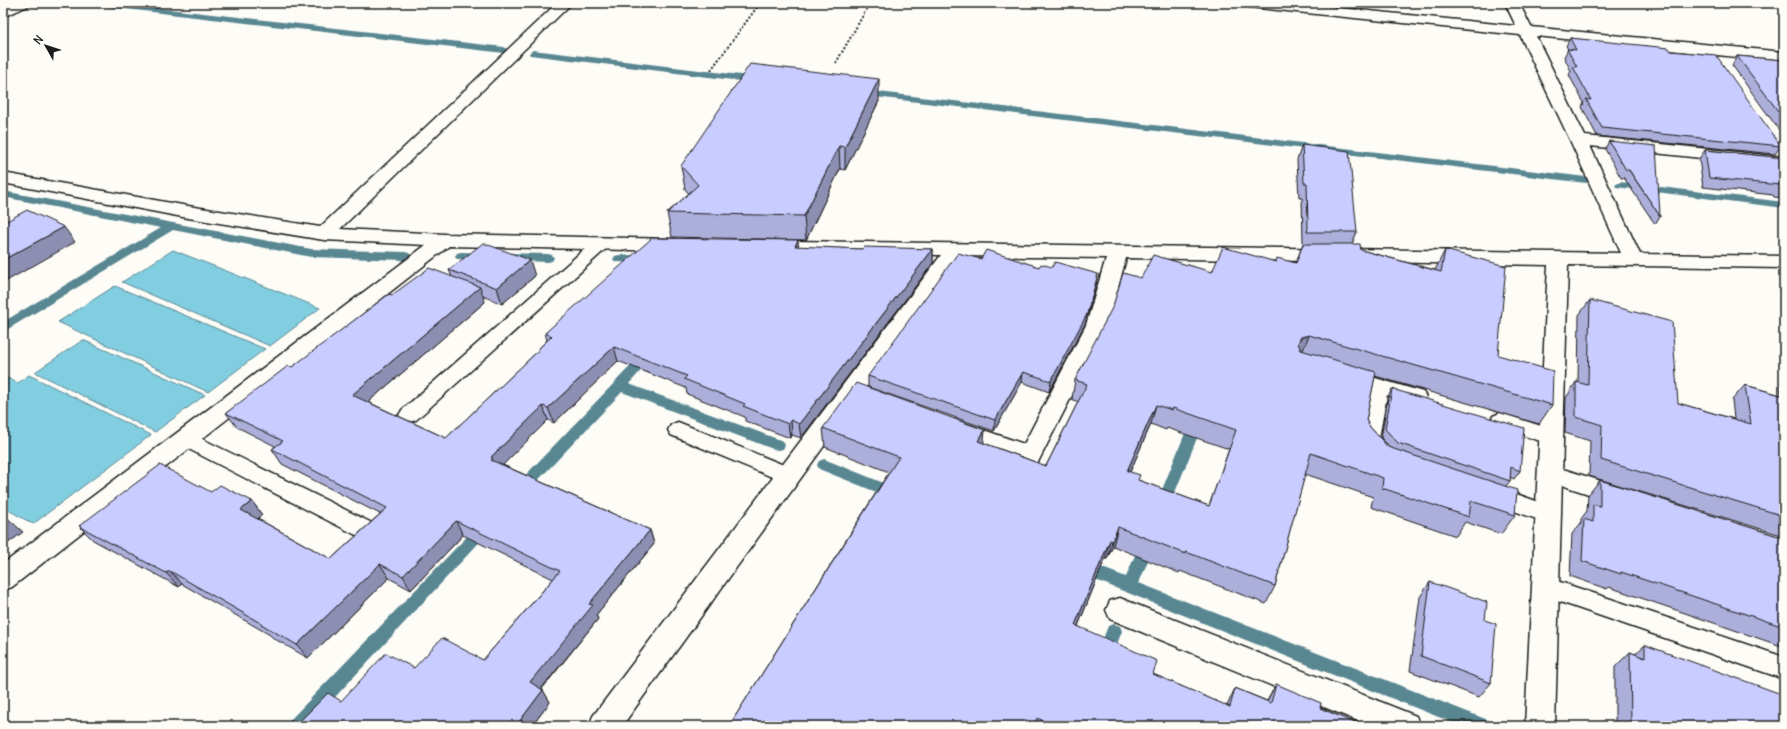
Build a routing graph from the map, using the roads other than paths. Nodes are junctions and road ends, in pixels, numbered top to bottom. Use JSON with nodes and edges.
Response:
{"nodes":[{"id":1,"x":22,"y":3,"type":"edge"},
{"id":2,"x":565,"y":3,"type":"edge"},
{"id":3,"x":1249,"y":3,"type":"edge"},
{"id":4,"x":1512,"y":3,"type":"edge"},
{"id":5,"x":3,"y":13,"type":"edge"},
{"id":6,"x":1526,"y":31,"type":"junction"},
{"id":7,"x":1711,"y":50,"type":"junction"},
{"id":8,"x":1784,"y":57,"type":"edge"},
{"id":9,"x":1725,"y":69,"type":"edge"},
{"id":10,"x":1579,"y":140,"type":"junction"},
{"id":11,"x":1782,"y":153,"type":"edge"},
{"id":12,"x":3,"y":178,"type":"edge"},
{"id":13,"x":324,"y":234,"type":"junction"},
{"id":14,"x":445,"y":240,"type":"junction"},
{"id":15,"x":602,"y":243,"type":"junction"},
{"id":16,"x":696,"y":245,"type":"edge"},
{"id":17,"x":774,"y":247,"type":"edge"},
{"id":18,"x":955,"y":250,"type":"junction"},
{"id":19,"x":1118,"y":252,"type":"junction"},
{"id":20,"x":1558,"y":258,"type":"junction"},
{"id":21,"x":1633,"y":259,"type":"junction"},
{"id":22,"x":1784,"y":262,"type":"edge"},
{"id":23,"x":1329,"y":372,"type":"edge"},
{"id":24,"x":1379,"y":386,"type":"junction"},
{"id":25,"x":851,"y":391,"type":"junction"},
{"id":26,"x":873,"y":399,"type":"edge"},
{"id":27,"x":1431,"y":401,"type":"edge"},
{"id":28,"x":409,"y":415,"type":"dead end"},
{"id":29,"x":1483,"y":416,"type":"edge"},
{"id":30,"x":933,"y":421,"type":"edge"},
{"id":31,"x":678,"y":430,"type":"dead end"},
{"id":32,"x":1550,"y":436,"type":"junction"},
{"id":33,"x":186,"y":439,"type":"junction"},
{"id":34,"x":1393,"y":461,"type":"edge"},
{"id":35,"x":1550,"y":473,"type":"junction"},
{"id":36,"x":789,"y":476,"type":"junction"},
{"id":37,"x":1474,"y":488,"type":"edge"},
{"id":38,"x":1640,"y":502,"type":"edge"},
{"id":39,"x":1548,"y":514,"type":"junction"},
{"id":40,"x":362,"y":528,"type":"dead end"},
{"id":41,"x":3,"y":579,"type":"edge"},
{"id":42,"x":1545,"y":587,"type":"junction"},
{"id":43,"x":1120,"y":610,"type":"dead end"},
{"id":44,"x":1781,"y":667,"type":"dead end"},
{"id":45,"x":604,"y":726,"type":"edge"},
{"id":46,"x":1405,"y":726,"type":"edge"},
{"id":47,"x":1540,"y":726,"type":"edge"}],
"edges":[{"from":1,"to":5,"type":"street"},
{"from":2,"to":13,"type":"street"},
{"from":3,"to":6,"type":"street"},
{"from":4,"to":6,"type":"street"},
{"from":6,"to":7,"type":"street"},
{"from":6,"to":10,"type":"street"},
{"from":7,"to":8,"type":"street"},
{"from":7,"to":9,"type":"street"},
{"from":10,"to":11,"type":"street"},
{"from":10,"to":21,"type":"street"},
{"from":12,"to":13,"type":"street"},
{"from":13,"to":14,"type":"street"},
{"from":14,"to":15,"type":"street"},
{"from":14,"to":33,"type":"street"},
{"from":15,"to":16,"type":"street"},
{"from":15,"to":28,"type":"lane"},
{"from":17,"to":18,"type":"street"},
{"from":18,"to":19,"type":"street"},
{"from":18,"to":25,"type":"street"},
{"from":19,"to":20,"type":"street"},
{"from":19,"to":30,"type":"street"},
{"from":20,"to":21,"type":"street"},
{"from":20,"to":32,"type":"street"},
{"from":21,"to":22,"type":"street"},
{"from":23,"to":24,"type":"lane"},
{"from":24,"to":27,"type":"lane"},
{"from":24,"to":34,"type":"lane"},
{"from":25,"to":26,"type":"street"},
{"from":25,"to":36,"type":"street"},
{"from":29,"to":32,"type":"lane"},
{"from":31,"to":36,"type":"lane"},
{"from":32,"to":35,"type":"street"},
{"from":33,"to":40,"type":"lane"},
{"from":33,"to":41,"type":"street"},
{"from":35,"to":38,"type":"lane"},
{"from":35,"to":39,"type":"street"},
{"from":36,"to":45,"type":"street"},
{"from":37,"to":39,"type":"lane"},
{"from":39,"to":42,"type":"street"},
{"from":42,"to":44,"type":"lane"},
{"from":42,"to":47,"type":"street"},
{"from":43,"to":46,"type":"street"}]}
